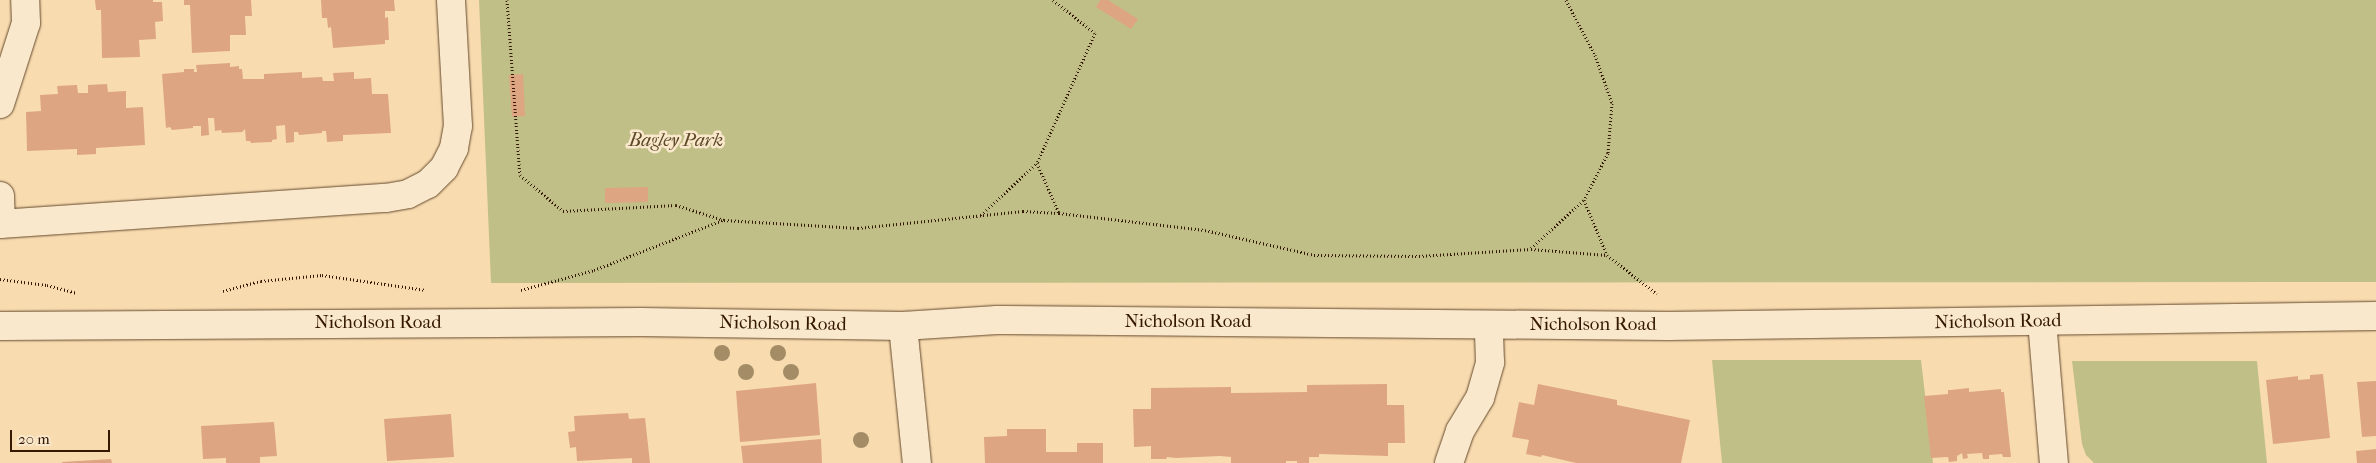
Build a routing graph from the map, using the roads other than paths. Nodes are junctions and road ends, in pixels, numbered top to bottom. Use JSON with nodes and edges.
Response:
{"nodes":[{"id":1,"x":25,"y":0,"type":"edge"},
{"id":2,"x":451,"y":0,"type":"edge"},
{"id":3,"x":0,"y":104,"type":"edge"},
{"id":4,"x":0,"y":196,"type":"edge"},
{"id":5,"x":0,"y":224,"type":"edge"},
{"id":6,"x":2376,"y":316,"type":"edge"},
{"id":7,"x":2042,"y":322,"type":"junction"},
{"id":8,"x":1489,"y":325,"type":"junction"},
{"id":9,"x":0,"y":326,"type":"edge"},
{"id":10,"x":903,"y":326,"type":"junction"},
{"id":11,"x":917,"y":463,"type":"edge"},
{"id":12,"x":1449,"y":463,"type":"edge"},
{"id":13,"x":2054,"y":463,"type":"edge"}],
"edges":[{"from":1,"to":3,"type":"street"},
{"from":2,"to":5,"type":"street"},
{"from":4,"to":5,"type":"street"},
{"from":6,"to":7,"type":"street","name":"Nicholson Road"},
{"from":7,"to":8,"type":"street","name":"Nicholson Road"},
{"from":7,"to":13,"type":"street"},
{"from":8,"to":10,"type":"street","name":"Nicholson Road"},
{"from":8,"to":12,"type":"street"},
{"from":9,"to":10,"type":"street","name":"Nicholson Road"},
{"from":10,"to":11,"type":"street"}]}
